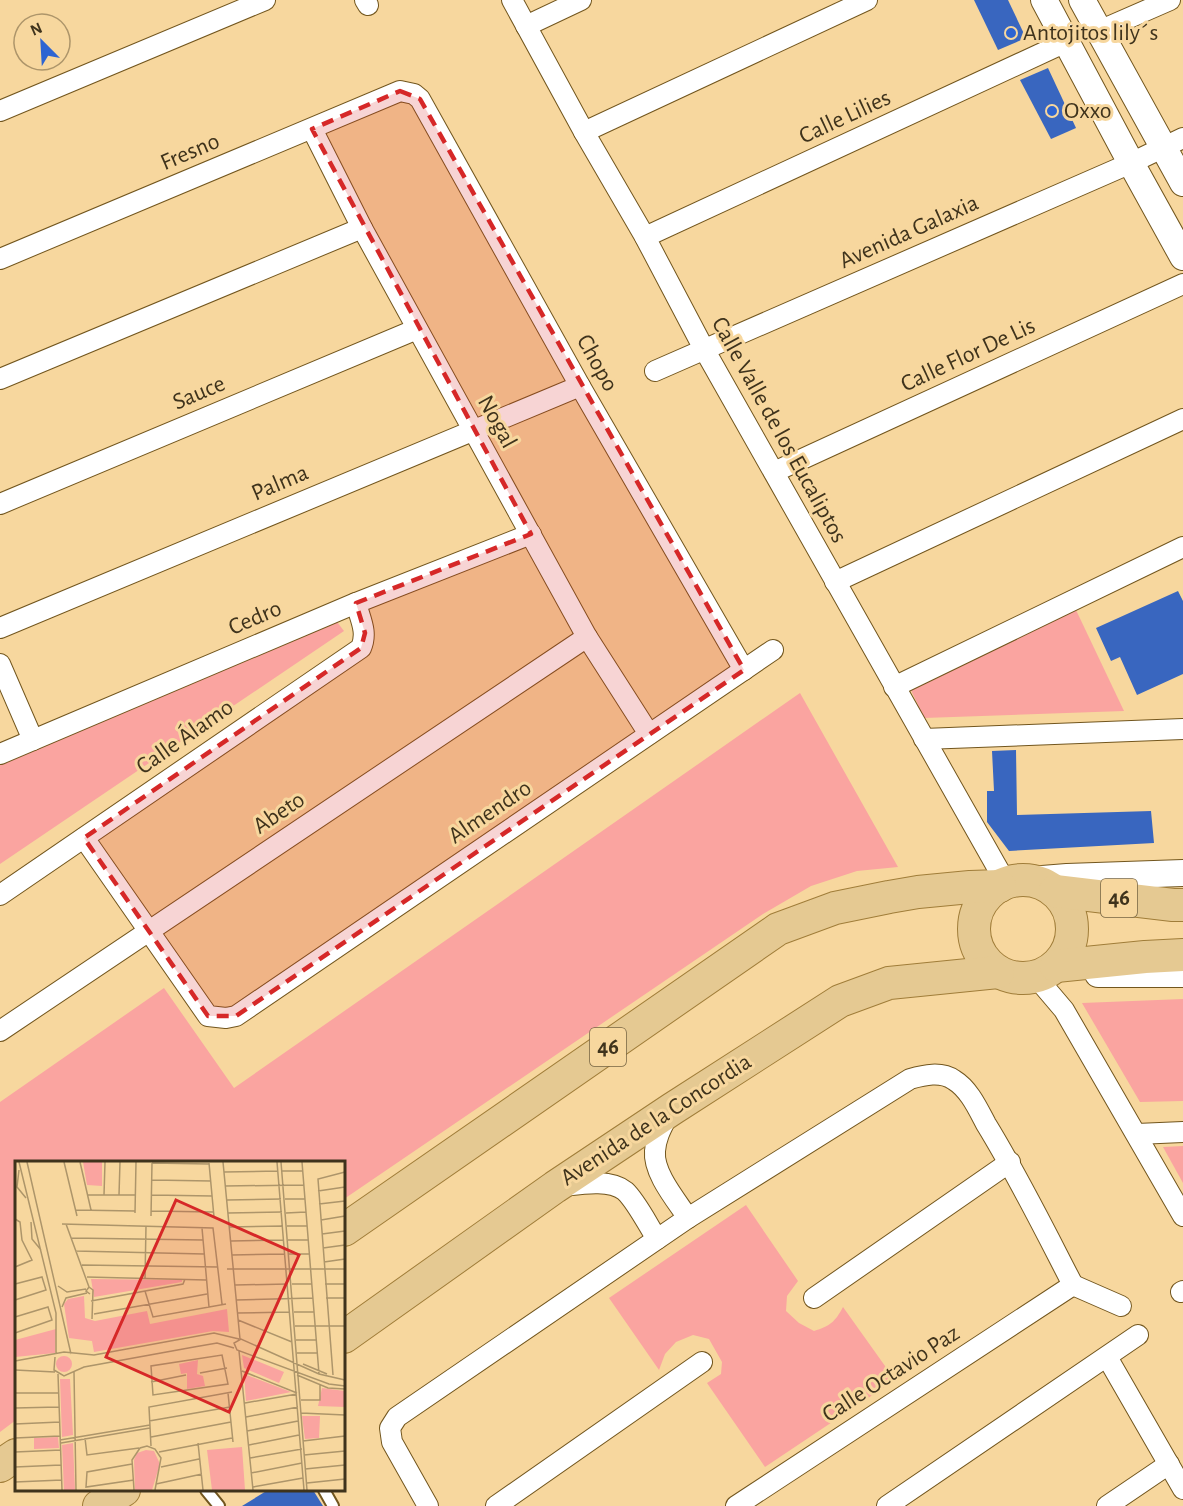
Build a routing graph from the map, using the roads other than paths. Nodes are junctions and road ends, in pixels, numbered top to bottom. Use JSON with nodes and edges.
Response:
{"nodes":[{"id":1,"x":265,"y":0,"type":"edge"},
{"id":2,"x":512,"y":0,"type":"edge"},
{"id":3,"x":581,"y":0,"type":"edge"},
{"id":4,"x":867,"y":0,"type":"edge"},
{"id":5,"x":1044,"y":0,"type":"edge"},
{"id":6,"x":1082,"y":0,"type":"edge"},
{"id":7,"x":1170,"y":0,"type":"edge"},
{"id":8,"x":526,"y":26,"type":"junction"},
{"id":9,"x":1099,"y":32,"type":"junction"},
{"id":10,"x":1066,"y":42,"type":"junction"},
{"id":11,"x":400,"y":91,"type":"joint"},
{"id":12,"x":0,"y":111,"type":"edge"},
{"id":13,"x":312,"y":129,"type":"junction"},
{"id":14,"x":584,"y":132,"type":"junction"},
{"id":15,"x":1173,"y":143,"type":"edge"},
{"id":16,"x":1131,"y":163,"type":"junction"},
{"id":17,"x":1183,"y":183,"type":"edge"},
{"id":18,"x":362,"y":228,"type":"junction"},
{"id":19,"x":645,"y":237,"type":"junction"},
{"id":20,"x":1183,"y":256,"type":"edge"},
{"id":21,"x":0,"y":259,"type":"edge"},
{"id":22,"x":1183,"y":284,"type":"edge"},
{"id":23,"x":417,"y":329,"type":"junction"},
{"id":24,"x":704,"y":349,"type":"junction"},
{"id":25,"x":655,"y":371,"type":"dead end"},
{"id":26,"x":0,"y":379,"type":"edge"},
{"id":27,"x":580,"y":386,"type":"junction"},
{"id":28,"x":1183,"y":419,"type":"edge"},
{"id":29,"x":472,"y":430,"type":"junction"},
{"id":30,"x":774,"y":472,"type":"junction"},
{"id":31,"x":0,"y":504,"type":"edge"},
{"id":32,"x":531,"y":534,"type":"junction"},
{"id":33,"x":1183,"y":547,"type":"edge"},
{"id":34,"x":835,"y":582,"type":"junction"},
{"id":35,"x":356,"y":603,"type":"junction"},
{"id":36,"x":0,"y":627,"type":"edge"},
{"id":37,"x":587,"y":637,"type":"junction"},
{"id":38,"x":773,"y":651,"type":"dead end"},
{"id":39,"x":0,"y":664,"type":"edge"},
{"id":40,"x":744,"y":670,"type":"junction"},
{"id":41,"x":894,"y":687,"type":"junction"},
{"id":42,"x":1183,"y":729,"type":"edge"},
{"id":43,"x":649,"y":734,"type":"junction"},
{"id":44,"x":924,"y":739,"type":"junction"},
{"id":45,"x":33,"y":740,"type":"junction"},
{"id":46,"x":0,"y":754,"type":"edge"},
{"id":47,"x":84,"y":838,"type":"junction"},
{"id":48,"x":1183,"y":873,"type":"edge"},
{"id":49,"x":1023,"y":885,"type":"junction"},
{"id":50,"x":0,"y":895,"type":"edge"},
{"id":51,"x":1183,"y":905,"type":"edge"},
{"id":52,"x":148,"y":931,"type":"junction"},
{"id":53,"x":1183,"y":955,"type":"edge"},
{"id":54,"x":998,"y":972,"type":"junction"},
{"id":55,"x":1045,"y":973,"type":"junction"},
{"id":56,"x":1183,"y":974,"type":"edge"},
{"id":57,"x":0,"y":1031,"type":"edge"},
{"id":58,"x":672,"y":1109,"type":"junction"},
{"id":59,"x":1183,"y":1132,"type":"edge"},
{"id":60,"x":1137,"y":1134,"type":"junction"},
{"id":61,"x":1010,"y":1162,"type":"junction"},
{"id":62,"x":555,"y":1186,"type":"junction"},
{"id":63,"x":1183,"y":1216,"type":"edge"},
{"id":64,"x":688,"y":1218,"type":"junction"},
{"id":65,"x":345,"y":1229,"type":"edge"},
{"id":66,"x":657,"y":1239,"type":"junction"},
{"id":67,"x":1073,"y":1285,"type":"junction"},
{"id":68,"x":814,"y":1298,"type":"dead end"},
{"id":69,"x":1121,"y":1306,"type":"dead end"},
{"id":70,"x":1138,"y":1335,"type":"dead end"},
{"id":71,"x":345,"y":1336,"type":"edge"},
{"id":72,"x":1107,"y":1357,"type":"junction"},
{"id":73,"x":702,"y":1362,"type":"dead end"},
{"id":74,"x":15,"y":1456,"type":"edge"},
{"id":75,"x":1169,"y":1464,"type":"junction"},
{"id":76,"x":0,"y":1466,"type":"edge"},
{"id":77,"x":1183,"y":1489,"type":"edge"},
{"id":78,"x":122,"y":1491,"type":"edge"},
{"id":79,"x":325,"y":1491,"type":"edge"},
{"id":80,"x":99,"y":1506,"type":"edge"},
{"id":81,"x":333,"y":1506,"type":"edge"},
{"id":82,"x":428,"y":1506,"type":"edge"},
{"id":83,"x":496,"y":1506,"type":"edge"},
{"id":84,"x":736,"y":1506,"type":"edge"},
{"id":85,"x":887,"y":1506,"type":"edge"},
{"id":86,"x":1107,"y":1506,"type":"edge"}],
"edges":[{"from":1,"to":12,"type":"street"},
{"from":2,"to":8,"type":"street","name":"Calle Valle de los Eucaliptos"},
{"from":3,"to":8,"type":"street"},
{"from":4,"to":14,"type":"street"},
{"from":5,"to":10,"type":"street"},
{"from":6,"to":9,"type":"street"},
{"from":7,"to":9,"type":"street"},
{"from":8,"to":14,"type":"street","name":"Calle Valle de los Eucaliptos"},
{"from":9,"to":15,"type":"street"},
{"from":10,"to":16,"type":"street"},
{"from":10,"to":19,"type":"street","name":"Calle Lilies"},
{"from":11,"to":13,"type":"street","name":"Fresno"},
{"from":11,"to":27,"type":"street","name":"Chopo"},
{"from":13,"to":18,"type":"street","name":"Nogal"},
{"from":13,"to":21,"type":"street","name":"Fresno"},
{"from":14,"to":19,"type":"street","name":"Calle Valle de los Eucaliptos"},
{"from":15,"to":16,"type":"street","name":"Avenida Galaxia"},
{"from":15,"to":17,"type":"street"},
{"from":16,"to":20,"type":"street"},
{"from":16,"to":24,"type":"street","name":"Avenida Galaxia"},
{"from":18,"to":23,"type":"street","name":"Nogal"},
{"from":18,"to":26,"type":"street"},
{"from":19,"to":24,"type":"street","name":"Calle Valle de los Eucaliptos"},
{"from":22,"to":30,"type":"street","name":"Calle Flor De Lis"},
{"from":23,"to":29,"type":"street","name":"Nogal"},
{"from":23,"to":31,"type":"street","name":"Sauce"},
{"from":24,"to":25,"type":"street","name":"Avenida Galaxia"},
{"from":24,"to":30,"type":"street","name":"Calle Valle de los Eucaliptos"},
{"from":27,"to":29,"type":"street","name":"Palma"},
{"from":27,"to":40,"type":"street","name":"Chopo"},
{"from":28,"to":34,"type":"street"},
{"from":29,"to":32,"type":"street","name":"Nogal"},
{"from":29,"to":36,"type":"street","name":"Palma"},
{"from":30,"to":34,"type":"street","name":"Calle Valle de los Eucaliptos"},
{"from":32,"to":35,"type":"street","name":"Cedro"},
{"from":32,"to":37,"type":"street","name":"Nogal"},
{"from":33,"to":41,"type":"street"},
{"from":34,"to":41,"type":"street","name":"Calle Valle de los Eucaliptos"},
{"from":35,"to":45,"type":"street","name":"Cedro"},
{"from":35,"to":47,"type":"street","name":"Calle Álamo"},
{"from":37,"to":43,"type":"street","name":"Nogal"},
{"from":37,"to":52,"type":"street","name":"Abeto"},
{"from":38,"to":40,"type":"street","name":"Almendro"},
{"from":39,"to":45,"type":"street"},
{"from":40,"to":43,"type":"street","name":"Almendro"},
{"from":41,"to":44,"type":"street","name":"Calle Valle de los Eucaliptos"},
{"from":42,"to":44,"type":"street"},
{"from":43,"to":52,"type":"street","name":"Almendro"},
{"from":44,"to":49,"type":"street","name":"Calle Valle de los Eucaliptos"},
{"from":45,"to":46,"type":"street","name":"Cedro"},
{"from":47,"to":50,"type":"street","name":"Calle Álamo"},
{"from":47,"to":52,"type":"street"},
{"from":48,"to":49,"type":"street"},
{"from":49,"to":51,"type":"main road","number":"46"},
{"from":49,"to":54,"type":"main road"},
{"from":49,"to":55,"type":"main road","number":"46"},
{"from":49,"to":65,"type":"main road","number":"46"},
{"from":52,"to":57,"type":"street","name":"Abeto"},
{"from":53,"to":55,"type":"main road"},
{"from":54,"to":55,"type":"main road"},
{"from":54,"to":58,"type":"main road","name":"Avenida de la Concordia"},
{"from":55,"to":56,"type":"street"},
{"from":55,"to":60,"type":"street"},
{"from":58,"to":62,"type":"main road","name":"Avenida de la Concordia"},
{"from":58,"to":64,"type":"street"},
{"from":59,"to":60,"type":"street"},
{"from":60,"to":63,"type":"street"},
{"from":61,"to":64,"type":"street"},
{"from":61,"to":67,"type":"street"},
{"from":61,"to":68,"type":"street"},
{"from":62,"to":66,"type":"street"},
{"from":62,"to":71,"type":"main road","name":"Avenida de la Concordia"},
{"from":64,"to":66,"type":"street"},
{"from":66,"to":82,"type":"street"},
{"from":67,"to":69,"type":"street"},
{"from":67,"to":84,"type":"street","name":"Calle Octavio Paz"},
{"from":70,"to":72,"type":"street"},
{"from":72,"to":75,"type":"street"},
{"from":72,"to":85,"type":"street"},
{"from":73,"to":83,"type":"street"},
{"from":74,"to":76,"type":"main road"},
{"from":75,"to":77,"type":"street"},
{"from":75,"to":86,"type":"street"},
{"from":78,"to":80,"type":"main road"},
{"from":79,"to":81,"type":"lane"}]}
